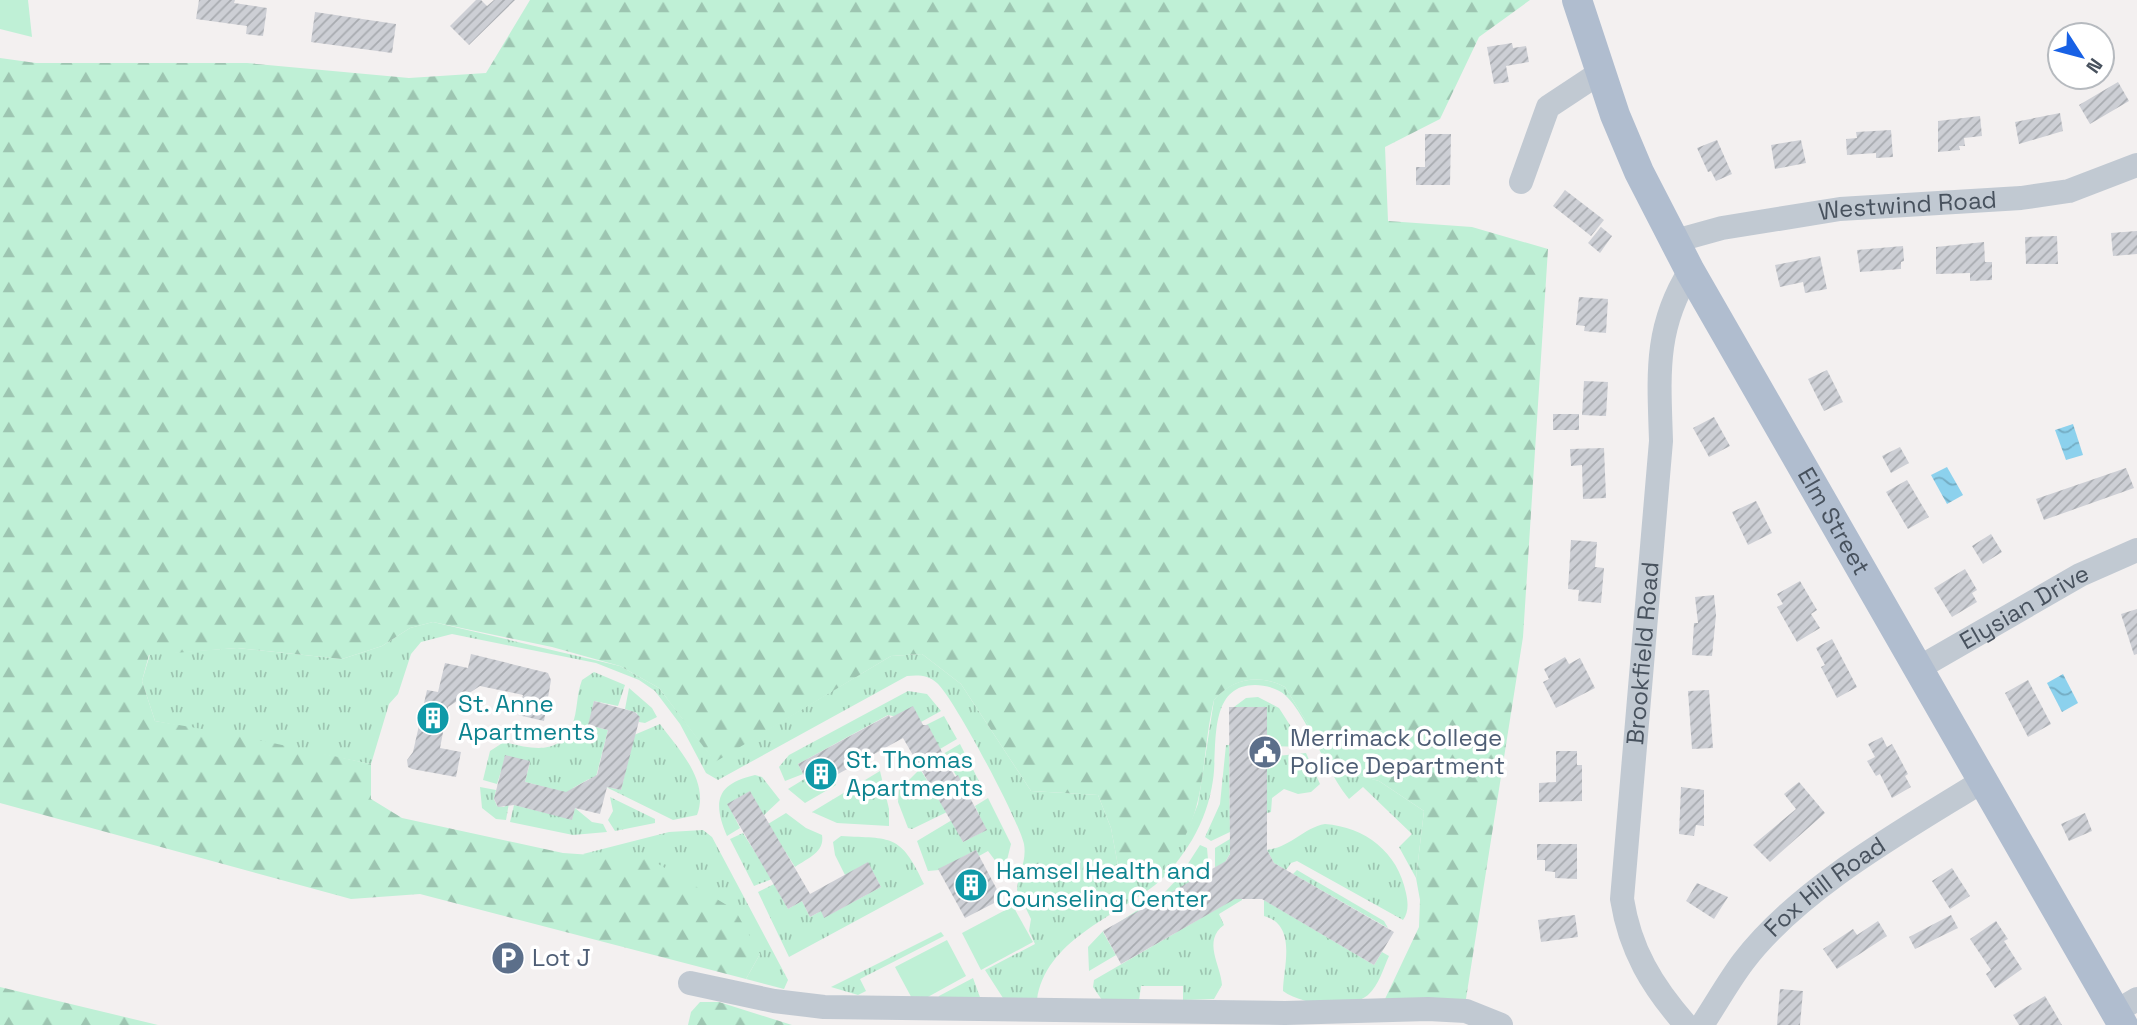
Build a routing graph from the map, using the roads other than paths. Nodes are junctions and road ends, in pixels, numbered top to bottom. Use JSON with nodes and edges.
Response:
{"nodes":[{"id":1,"x":1577,"y":0,"type":"edge"},
{"id":2,"x":1601,"y":72,"type":"junction"},
{"id":3,"x":2137,"y":165,"type":"edge"},
{"id":4,"x":1521,"y":182,"type":"dead end"},
{"id":5,"x":1675,"y":241,"type":"junction"},
{"id":6,"x":1690,"y":271,"type":"junction"},
{"id":7,"x":2137,"y":550,"type":"edge"},
{"id":8,"x":1917,"y":669,"type":"junction"},
{"id":9,"x":1981,"y":782,"type":"junction"},
{"id":10,"x":690,"y":984,"type":"dead end"},
{"id":11,"x":2125,"y":1012,"type":"edge"},
{"id":12,"x":1036,"y":1017,"type":"edge"},
{"id":13,"x":1501,"y":1025,"type":"edge"},
{"id":14,"x":1686,"y":1025,"type":"edge"},
{"id":15,"x":1702,"y":1025,"type":"edge"}],
"edges":[{"from":1,"to":2,"type":"main road","name":"Elm Street"},
{"from":2,"to":4,"type":"street"},
{"from":2,"to":5,"type":"main road","name":"Elm Street"},
{"from":3,"to":5,"type":"street","name":"Westwind Road"},
{"from":5,"to":6,"type":"main road","name":"Elm Street"},
{"from":6,"to":8,"type":"main road","name":"Elm Street"},
{"from":6,"to":14,"type":"street","name":"Brookfield Road"},
{"from":7,"to":8,"type":"street","name":"Elysian Drive"},
{"from":8,"to":9,"type":"main road","name":"Elm Street"},
{"from":9,"to":11,"type":"main road","name":"Elm Street"},
{"from":9,"to":15,"type":"street","name":"Fox Hill Road"},
{"from":10,"to":12,"type":"street"},
{"from":12,"to":13,"type":"street"}]}
